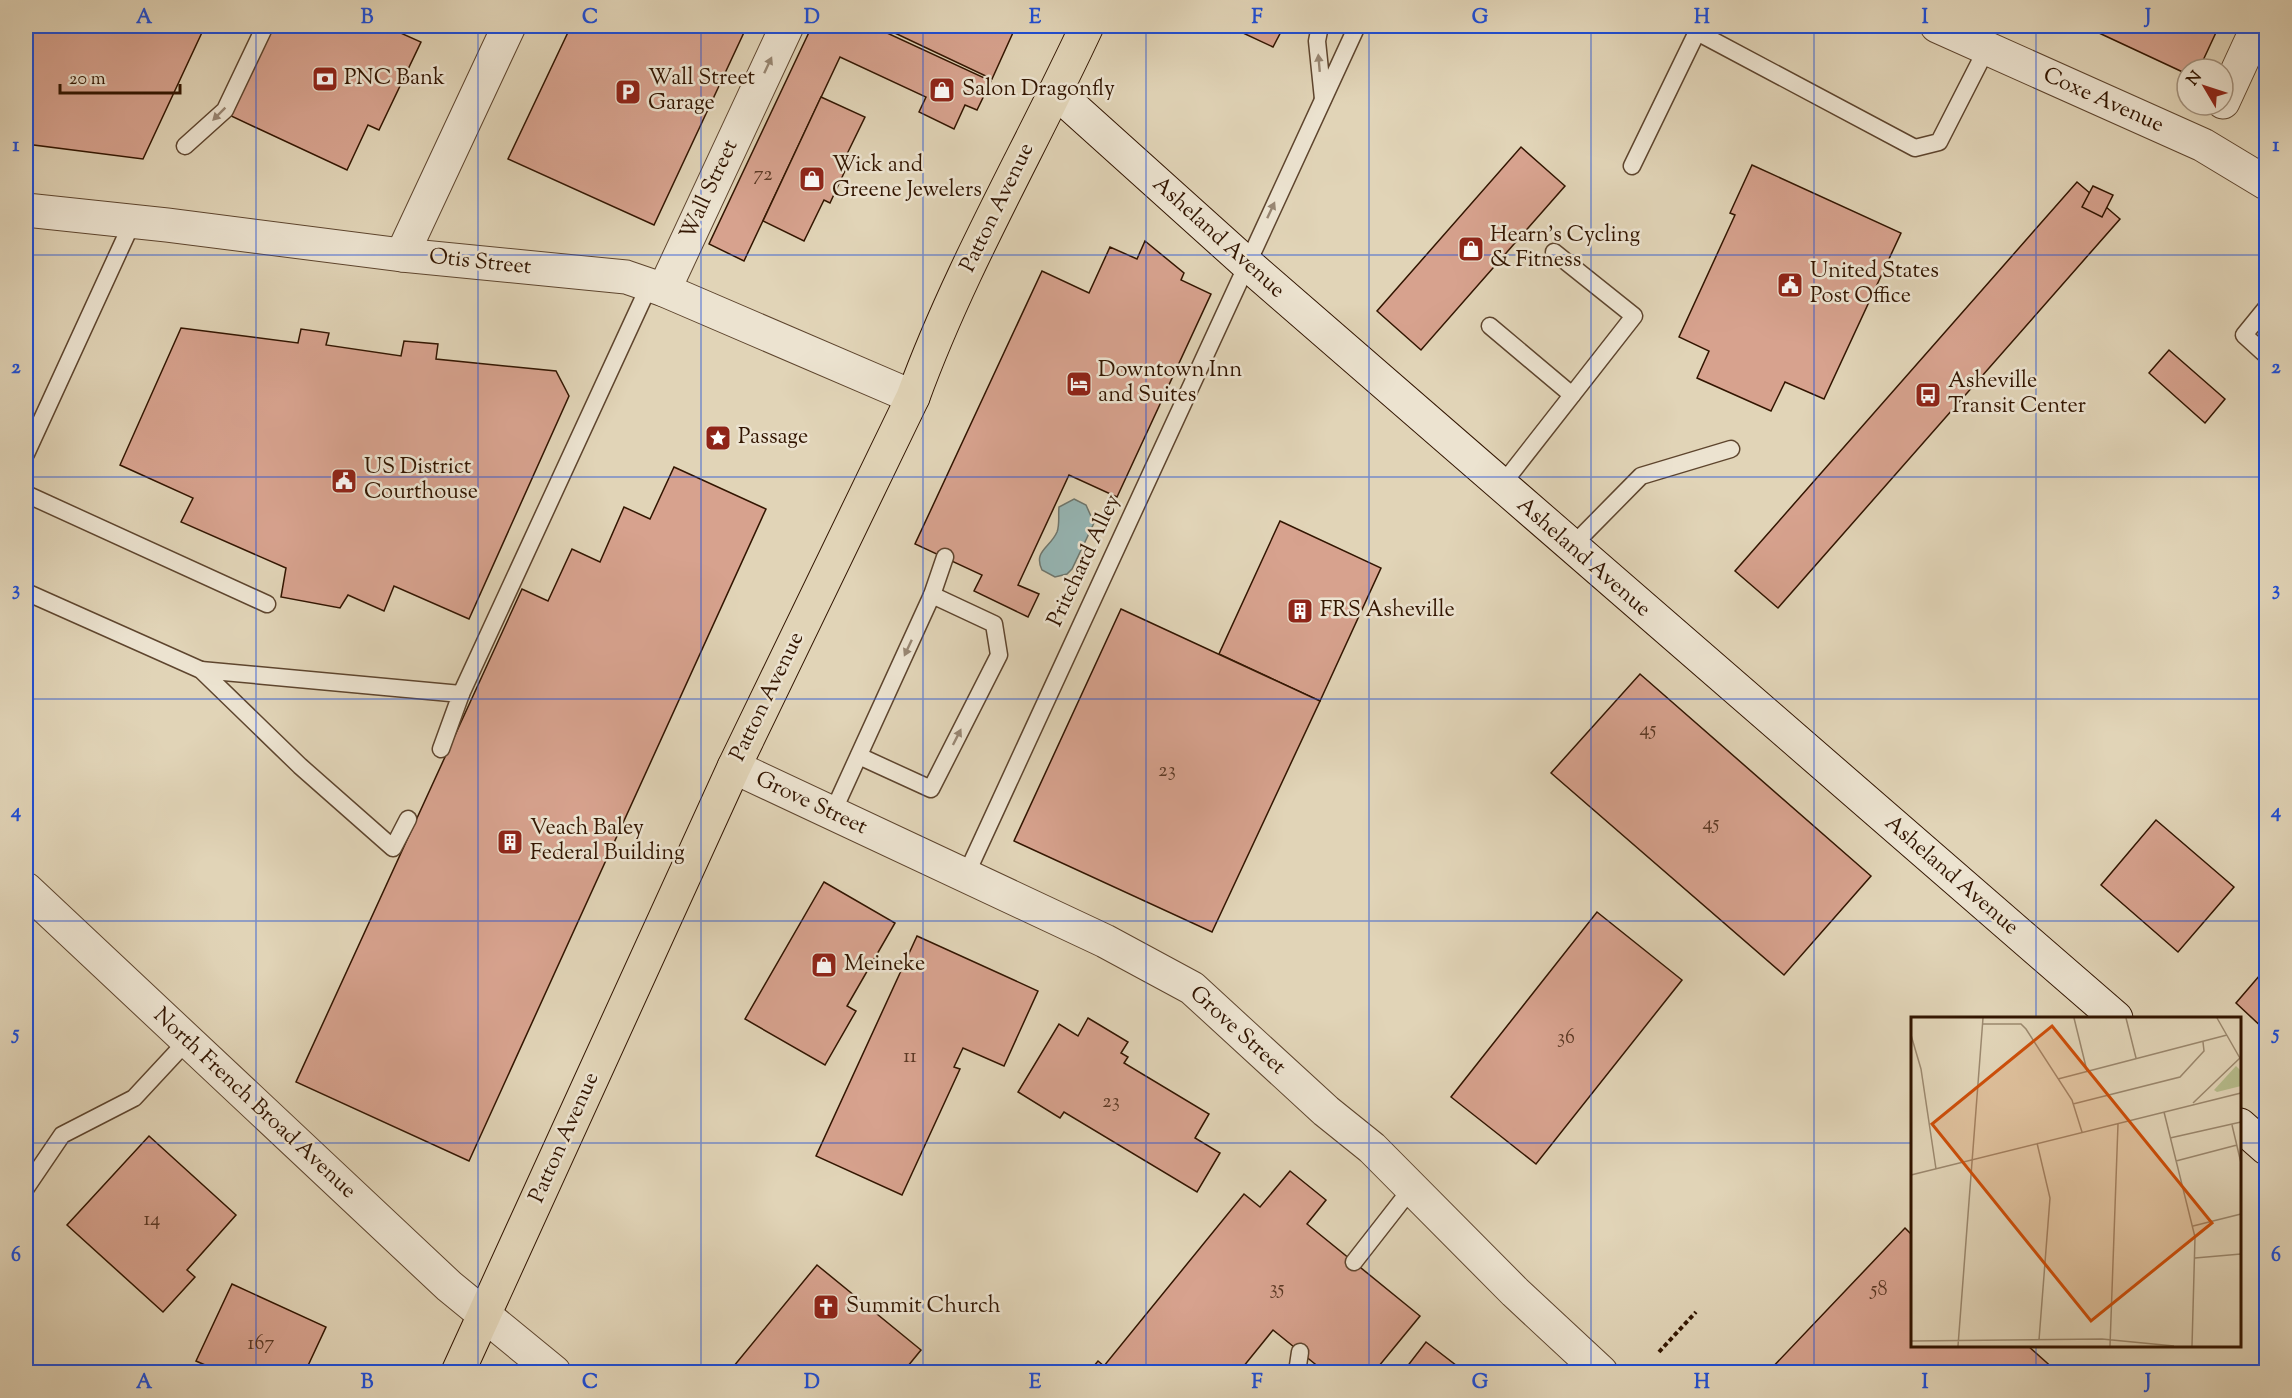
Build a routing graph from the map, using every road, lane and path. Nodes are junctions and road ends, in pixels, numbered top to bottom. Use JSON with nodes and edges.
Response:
{"nodes":[{"id":1,"x":265,"y":26,"type":"edge"},
{"id":2,"x":509,"y":26,"type":"edge"},
{"id":3,"x":787,"y":26,"type":"edge"},
{"id":4,"x":1088,"y":26,"type":"edge"},
{"id":5,"x":1320,"y":26,"type":"edge"},
{"id":6,"x":1357,"y":26,"type":"edge"},
{"id":7,"x":1936,"y":26,"type":"edge"},
{"id":8,"x":2259,"y":26,"type":"edge"},
{"id":9,"x":1698,"y":29,"type":"edge"},
{"id":10,"x":1987,"y":48,"type":"junction"},
{"id":11,"x":2235,"y":77,"type":"edge"},
{"id":12,"x":1056,"y":92,"type":"junction"},
{"id":13,"x":1323,"y":100,"type":"junction"},
{"id":14,"x":2216,"y":117,"type":"edge"},
{"id":15,"x":185,"y":146,"type":"dead end"},
{"id":16,"x":2203,"y":146,"type":"junction"},
{"id":17,"x":1632,"y":166,"type":"dead end"},
{"id":18,"x":2266,"y":183,"type":"edge"},
{"id":19,"x":26,"y":210,"type":"edge"},
{"id":20,"x":132,"y":223,"type":"junction"},
{"id":21,"x":1554,"y":252,"type":"dead end"},
{"id":22,"x":402,"y":255,"type":"junction"},
{"id":23,"x":1246,"y":263,"type":"junction"},
{"id":24,"x":657,"y":288,"type":"junction"},
{"id":25,"x":2266,"y":308,"type":"edge"},
{"id":26,"x":1490,"y":326,"type":"dead end"},
{"id":27,"x":2266,"y":355,"type":"edge"},
{"id":28,"x":1572,"y":395,"type":"junction"},
{"id":29,"x":913,"y":397,"type":"junction"},
{"id":30,"x":1731,"y":449,"type":"dead end"},
{"id":31,"x":26,"y":454,"type":"edge"},
{"id":32,"x":1501,"y":486,"type":"junction"},
{"id":33,"x":26,"y":494,"type":"edge"},
{"id":34,"x":1571,"y":547,"type":"junction"},
{"id":35,"x":945,"y":557,"type":"dead end"},
{"id":36,"x":26,"y":592,"type":"edge"},
{"id":37,"x":932,"y":594,"type":"junction"},
{"id":38,"x":267,"y":604,"type":"dead end"},
{"id":39,"x":201,"y":670,"type":"junction"},
{"id":40,"x":460,"y":694,"type":"junction"},
{"id":41,"x":441,"y":748,"type":"dead end"},
{"id":42,"x":859,"y":756,"type":"junction"},
{"id":43,"x":734,"y":767,"type":"junction"},
{"id":44,"x":832,"y":814,"type":"junction"},
{"id":45,"x":408,"y":819,"type":"dead end"},
{"id":46,"x":965,"y":876,"type":"junction"},
{"id":47,"x":26,"y":889,"type":"edge"},
{"id":48,"x":2115,"y":1017,"type":"edge"},
{"id":49,"x":187,"y":1041,"type":"junction"},
{"id":50,"x":2241,"y":1126,"type":"edge"},
{"id":51,"x":2266,"y":1148,"type":"edge"},
{"id":52,"x":26,"y":1188,"type":"edge"},
{"id":53,"x":1411,"y":1189,"type":"junction"},
{"id":54,"x":1354,"y":1263,"type":"dead end"},
{"id":55,"x":1696,"y":1312,"type":"dead end"},
{"id":56,"x":486,"y":1315,"type":"junction"},
{"id":57,"x":1300,"y":1352,"type":"dead end"},
{"id":58,"x":1659,"y":1352,"type":"dead end"},
{"id":59,"x":458,"y":1372,"type":"edge"},
{"id":60,"x":554,"y":1372,"type":"edge"},
{"id":61,"x":1297,"y":1372,"type":"edge"},
{"id":62,"x":1601,"y":1372,"type":"edge"}],
"edges":[{"from":1,"to":15,"type":"lane","one_way":true},
{"from":2,"to":22,"type":"street"},
{"from":24,"to":3,"type":"street","name":"Wall Street","one_way":true},
{"from":4,"to":12,"type":"main road","name":"Patton Avenue"},
{"from":13,"to":5,"type":"lane","one_way":true},
{"from":6,"to":13,"type":"lane","name":"Pritchard Alley"},
{"from":7,"to":10,"type":"street","name":"Coxe Avenue"},
{"from":8,"to":11,"type":"street"},
{"from":9,"to":10,"type":"lane"},
{"from":9,"to":17,"type":"lane"},
{"from":10,"to":16,"type":"street","name":"Coxe Avenue"},
{"from":12,"to":23,"type":"street","name":"Asheland Avenue"},
{"from":12,"to":29,"type":"main road","name":"Patton Avenue"},
{"from":23,"to":13,"type":"lane","name":"Pritchard Alley","one_way":true},
{"from":14,"to":16,"type":"street"},
{"from":16,"to":18,"type":"street","name":"Coxe Avenue"},
{"from":19,"to":20,"type":"street","name":"Otis Street"},
{"from":20,"to":22,"type":"street","name":"Otis Street"},
{"from":20,"to":31,"type":"lane"},
{"from":21,"to":28,"type":"lane"},
{"from":22,"to":24,"type":"street","name":"Otis Street"},
{"from":23,"to":32,"type":"street","name":"Asheland Avenue"},
{"from":23,"to":46,"type":"lane","name":"Pritchard Alley"},
{"from":24,"to":29,"type":"street","name":"Otis Street"},
{"from":24,"to":40,"type":"lane"},
{"from":25,"to":27,"type":"lane"},
{"from":26,"to":28,"type":"lane"},
{"from":28,"to":32,"type":"lane"},
{"from":29,"to":43,"type":"main road","name":"Patton Avenue"},
{"from":30,"to":34,"type":"lane"},
{"from":32,"to":34,"type":"street","name":"Asheland Avenue"},
{"from":33,"to":38,"type":"lane"},
{"from":34,"to":48,"type":"street","name":"Asheland Avenue"},
{"from":35,"to":37,"type":"lane"},
{"from":36,"to":39,"type":"lane"},
{"from":37,"to":42,"type":"lane","one_way":true},
{"from":42,"to":37,"type":"lane","one_way":true},
{"from":39,"to":40,"type":"lane"},
{"from":39,"to":45,"type":"lane"},
{"from":40,"to":41,"type":"lane"},
{"from":42,"to":44,"type":"lane"},
{"from":43,"to":44,"type":"street","name":"Grove Street"},
{"from":43,"to":56,"type":"main road","name":"Patton Avenue"},
{"from":44,"to":46,"type":"street","name":"Grove Street"},
{"from":46,"to":53,"type":"street","name":"Grove Street"},
{"from":47,"to":49,"type":"street","name":"North French Broad Avenue"},
{"from":49,"to":52,"type":"lane"},
{"from":49,"to":56,"type":"street","name":"North French Broad Avenue"},
{"from":50,"to":51,"type":"street"},
{"from":53,"to":54,"type":"lane"},
{"from":53,"to":62,"type":"street","name":"Grove Street"},
{"from":55,"to":58,"type":"path"},
{"from":56,"to":59,"type":"main road","name":"Patton Avenue"},
{"from":56,"to":60,"type":"street","name":"North French Broad Avenue"},
{"from":57,"to":61,"type":"lane"}]}
